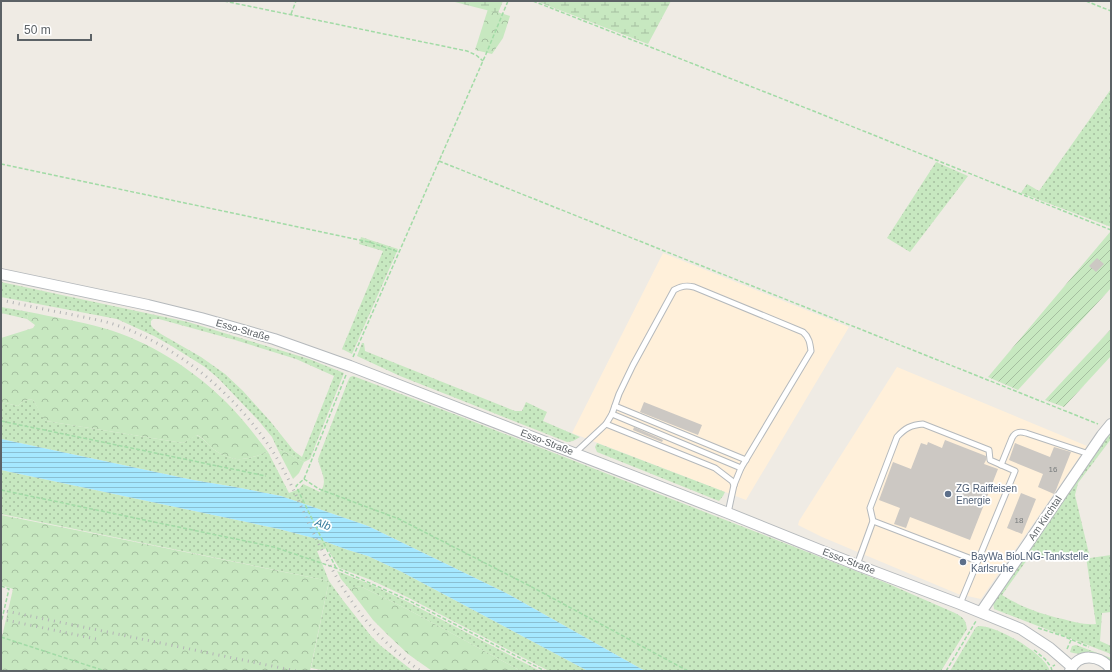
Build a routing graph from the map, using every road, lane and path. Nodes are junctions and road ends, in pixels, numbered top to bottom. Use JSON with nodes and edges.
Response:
{"nodes":[{"id":1,"x":224,"y":1,"type":"edge"},
{"id":2,"x":296,"y":1,"type":"edge"},
{"id":3,"x":508,"y":1,"type":"edge"},
{"id":4,"x":533,"y":1,"type":"edge"},
{"id":5,"x":1086,"y":1,"type":"edge"},
{"id":6,"x":1111,"y":11,"type":"edge"},
{"id":7,"x":290,"y":15,"type":"junction"},
{"id":8,"x":483,"y":61,"type":"junction"},
{"id":9,"x":439,"y":161,"type":"junction"},
{"id":10,"x":1,"y":164,"type":"edge"},
{"id":11,"x":1111,"y":230,"type":"edge"},
{"id":12,"x":400,"y":252,"type":"junction"},
{"id":13,"x":1,"y":274,"type":"edge"},
{"id":14,"x":350,"y":366,"type":"junction"},
{"id":15,"x":615,"y":406,"type":"junction"},
{"id":16,"x":612,"y":414,"type":"junction"},
{"id":17,"x":1,"y":421,"type":"edge"},
{"id":18,"x":606,"y":424,"type":"junction"},
{"id":19,"x":1109,"y":426,"type":"edge"},
{"id":20,"x":575,"y":453,"type":"junction"},
{"id":21,"x":1089,"y":454,"type":"junction"},
{"id":22,"x":746,"y":460,"type":"junction"},
{"id":23,"x":1001,"y":465,"type":"junction"},
{"id":24,"x":741,"y":468,"type":"junction"},
{"id":25,"x":266,"y":476,"type":"dead end"},
{"id":26,"x":304,"y":479,"type":"junction"},
{"id":27,"x":734,"y":485,"type":"junction"},
{"id":28,"x":1,"y":490,"type":"edge"},
{"id":29,"x":728,"y":513,"type":"junction"},
{"id":30,"x":873,"y":521,"type":"junction"},
{"id":31,"x":978,"y":561,"type":"junction"},
{"id":32,"x":857,"y":565,"type":"junction"},
{"id":33,"x":336,"y":568,"type":"junction"},
{"id":34,"x":1,"y":586,"type":"edge"},
{"id":35,"x":960,"y":604,"type":"junction"},
{"id":36,"x":981,"y":612,"type":"junction"},
{"id":37,"x":1,"y":623,"type":"edge"},
{"id":38,"x":1038,"y":628,"type":"dead end"},
{"id":39,"x":1,"y":637,"type":"edge"},
{"id":40,"x":1031,"y":647,"type":"dead end"},
{"id":41,"x":1090,"y":648,"type":"dead end"},
{"id":42,"x":1051,"y":667,"type":"dead end"},
{"id":43,"x":1071,"y":669,"type":"edge"},
{"id":44,"x":1111,"y":669,"type":"edge"},
{"id":45,"x":105,"y":671,"type":"edge"},
{"id":46,"x":544,"y":671,"type":"edge"},
{"id":47,"x":688,"y":671,"type":"edge"},
{"id":48,"x":946,"y":671,"type":"edge"}],
"edges":[{"from":1,"to":7,"type":"path"},
{"from":2,"to":7,"type":"path"},
{"from":3,"to":8,"type":"path"},
{"from":4,"to":11,"type":"path"},
{"from":5,"to":6,"type":"path"},
{"from":7,"to":8,"type":"path"},
{"from":8,"to":9,"type":"path"},
{"from":9,"to":12,"type":"path"},
{"from":9,"to":19,"type":"path"},
{"from":10,"to":12,"type":"path"},
{"from":12,"to":14,"type":"path"},
{"from":13,"to":14,"type":"street","name":"Esso-Straße"},
{"from":14,"to":20,"type":"street","name":"Esso-Straße"},
{"from":14,"to":26,"type":"path"},
{"from":15,"to":16,"type":"lane"},
{"from":15,"to":22,"type":"lane"},
{"from":15,"to":22,"type":"lane"},
{"from":16,"to":18,"type":"lane"},
{"from":16,"to":24,"type":"lane"},
{"from":17,"to":25,"type":"path"},
{"from":18,"to":20,"type":"lane"},
{"from":18,"to":27,"type":"lane"},
{"from":19,"to":21,"type":"street","name":"Am Kirchtal"},
{"from":20,"to":29,"type":"street","name":"Esso-Straße"},
{"from":21,"to":23,"type":"lane"},
{"from":21,"to":36,"type":"street","name":"Am Kirchtal"},
{"from":22,"to":24,"type":"lane"},
{"from":23,"to":30,"type":"lane"},
{"from":23,"to":31,"type":"lane"},
{"from":24,"to":27,"type":"lane"},
{"from":26,"to":33,"type":"path"},
{"from":26,"to":47,"type":"path"},
{"from":27,"to":29,"type":"lane"},
{"from":28,"to":33,"type":"path"},
{"from":29,"to":32,"type":"street","name":"Esso-Straße"},
{"from":30,"to":31,"type":"lane"},
{"from":30,"to":32,"type":"lane"},
{"from":31,"to":35,"type":"lane"},
{"from":32,"to":35,"type":"street","name":"Esso-Straße"},
{"from":33,"to":46,"type":"path"},
{"from":34,"to":37,"type":"path"},
{"from":35,"to":36,"type":"street","name":"Esso-Straße"},
{"from":36,"to":43,"type":"street","name":"Esso-Straße"},
{"from":36,"to":48,"type":"path"},
{"from":38,"to":41,"type":"path"},
{"from":39,"to":45,"type":"path"},
{"from":40,"to":42,"type":"path"},
{"from":43,"to":44,"type":"street"}]}
